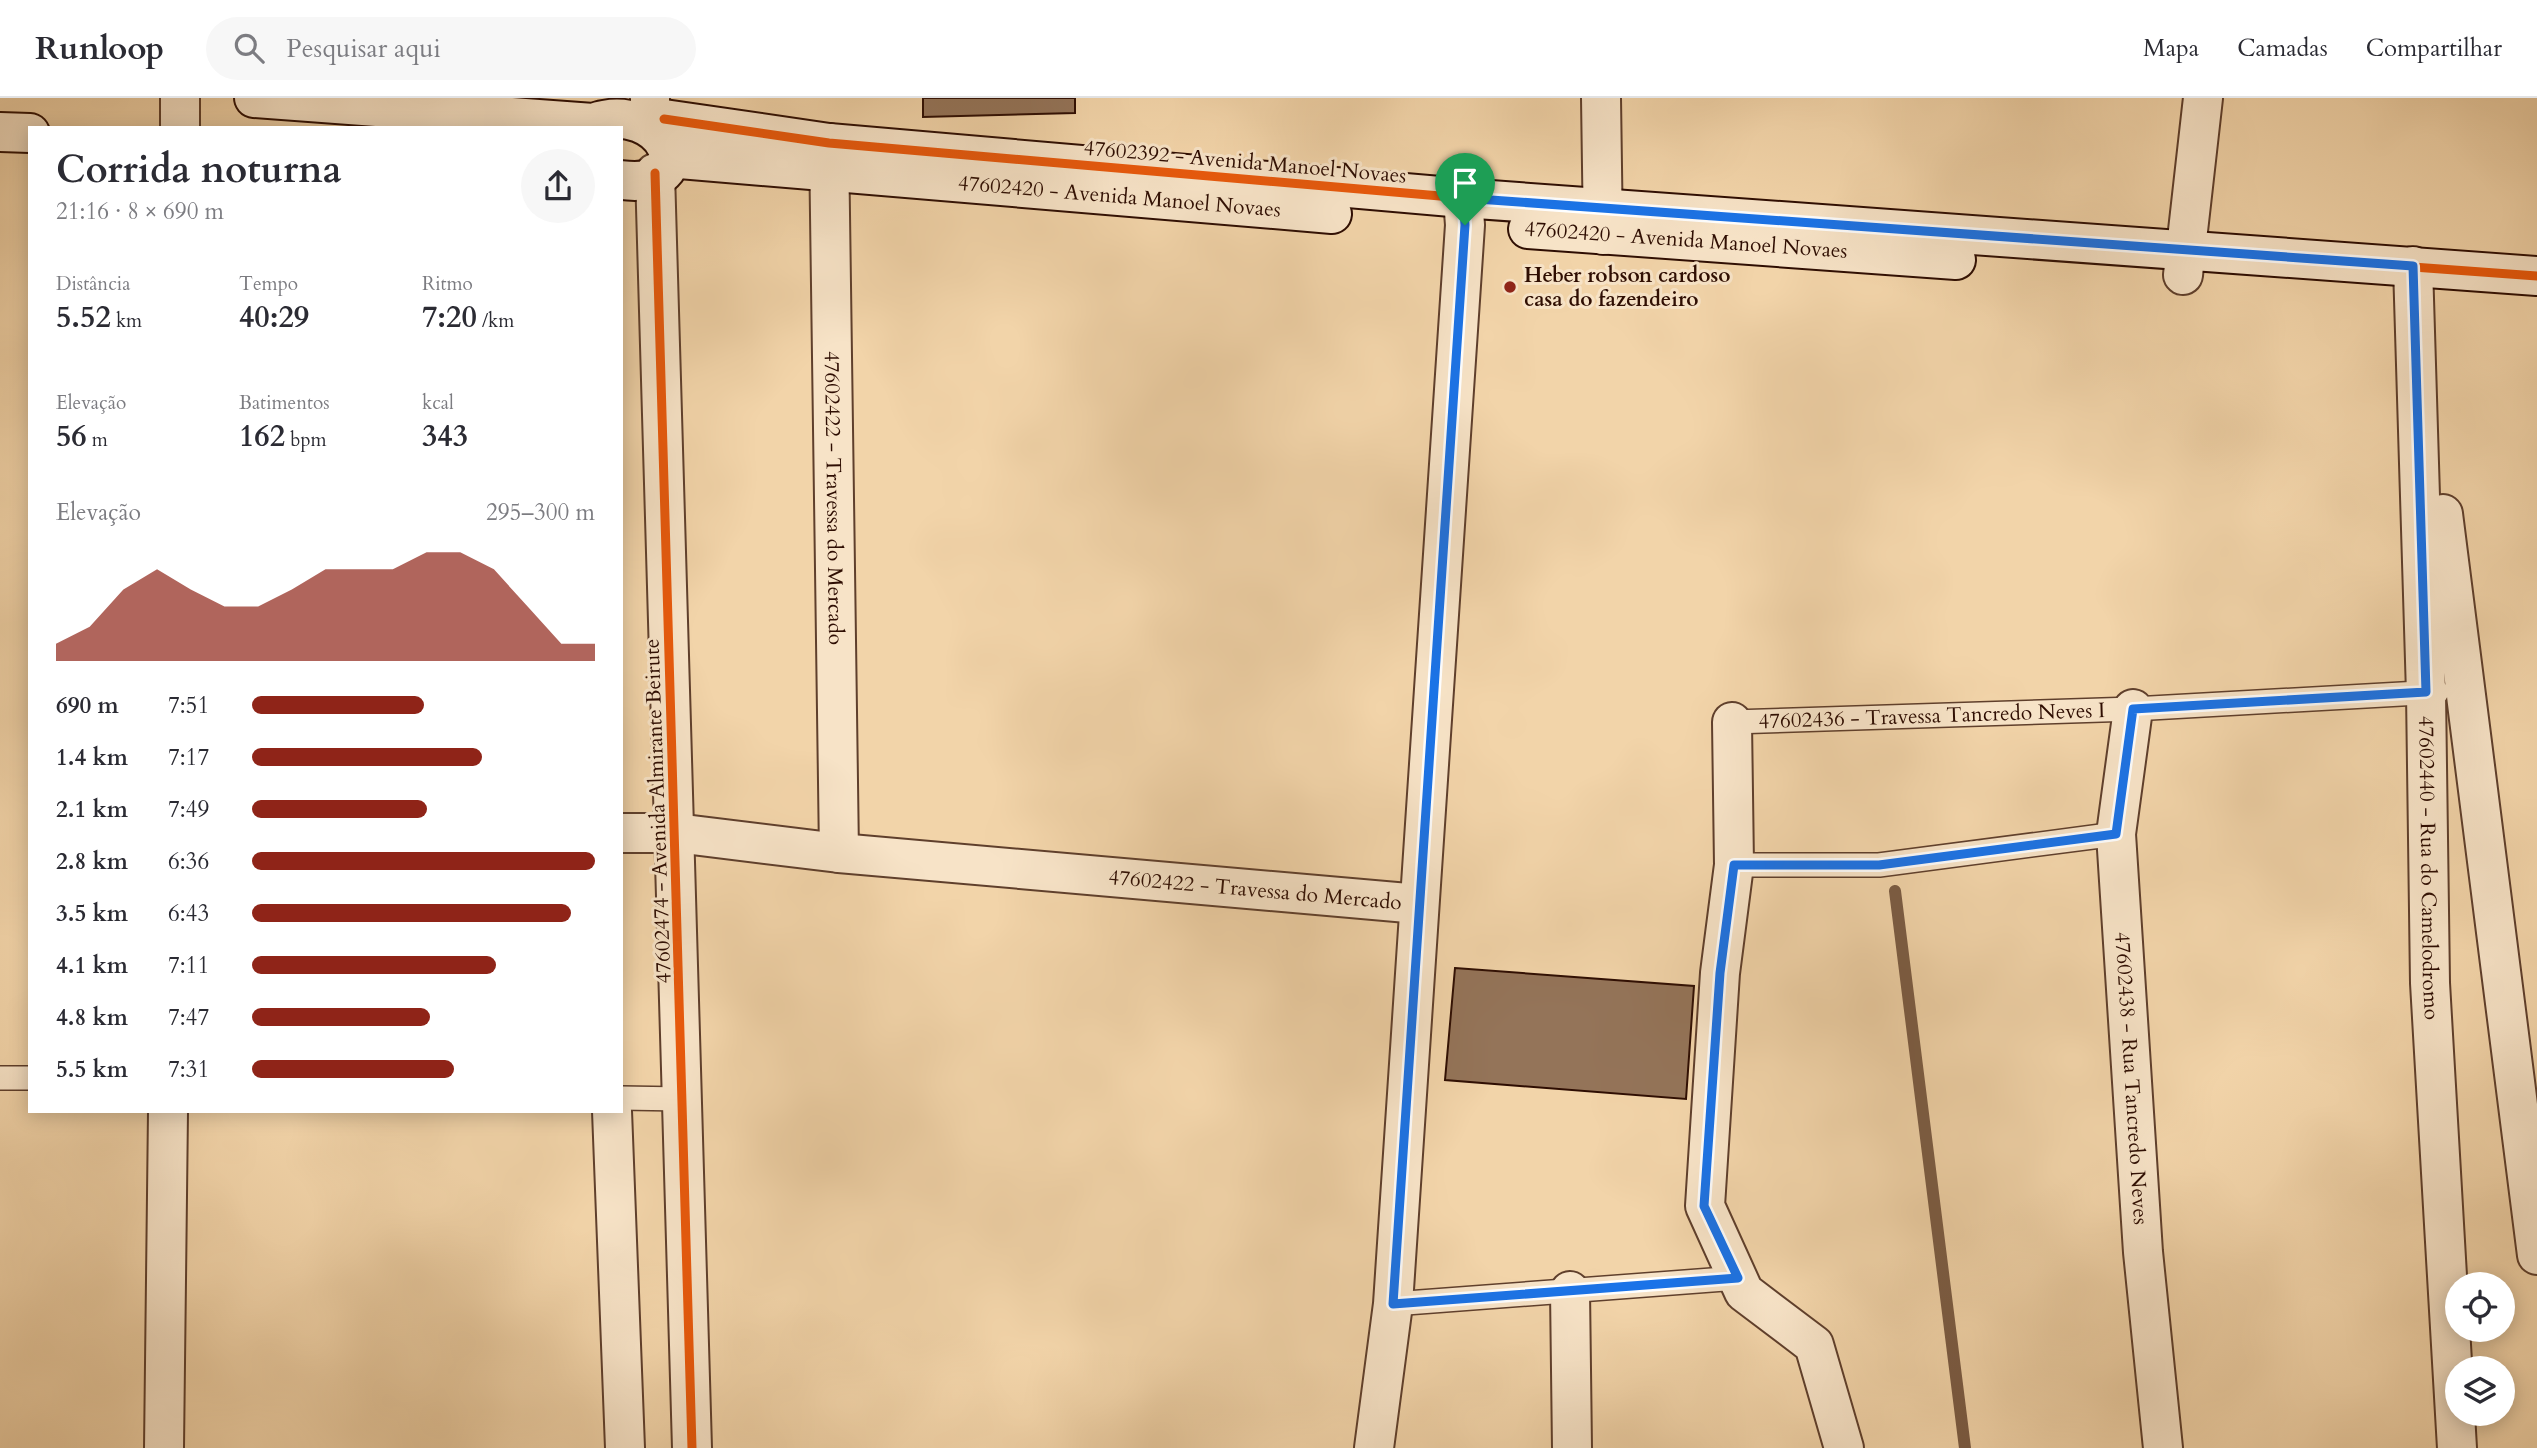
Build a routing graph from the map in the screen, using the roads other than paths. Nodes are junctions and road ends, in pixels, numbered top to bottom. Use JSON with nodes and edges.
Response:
{"nodes":[{"id":1,"x":180,"y":98,"type":"edge"},
{"id":2,"x":254,"y":98,"type":"edge"},
{"id":3,"x":1601,"y":98,"type":"edge"},
{"id":4,"x":2203,"y":98,"type":"edge"},
{"id":5,"x":654,"y":107,"type":"edge"},
{"id":6,"x":600,"y":114,"type":"edge"},
{"id":7,"x":380,"y":118,"type":"edge"},
{"id":8,"x":180,"y":126,"type":"edge"},
{"id":9,"x":0,"y":132,"type":"edge"},
{"id":10,"x":28,"y":133,"type":"edge"},
{"id":11,"x":829,"y":156,"type":"junction"},
{"id":12,"x":648,"y":170,"type":"edge"},
{"id":13,"x":1464,"y":211,"type":"junction"},
{"id":14,"x":1603,"y":221,"type":"junction"},
{"id":15,"x":2185,"y":263,"type":"junction"},
{"id":16,"x":2414,"y":276,"type":"junction"},
{"id":17,"x":2537,"y":276,"type":"edge"},
{"id":18,"x":2537,"y":295,"type":"edge"},
{"id":19,"x":2465,"y":690,"type":"junction"},
{"id":20,"x":2426,"y":692,"type":"junction"},
{"id":21,"x":2133,"y":709,"type":"junction"},
{"id":22,"x":1732,"y":722,"type":"joint"},
{"id":23,"x":623,"y":833,"type":"edge"},
{"id":24,"x":677,"y":833,"type":"junction"},
{"id":25,"x":2116,"y":834,"type":"junction"},
{"id":26,"x":839,"y":853,"type":"junction"},
{"id":27,"x":1734,"y":865,"type":"junction"},
{"id":28,"x":1419,"y":904,"type":"junction"},
{"id":29,"x":0,"y":1078,"type":"edge"},
{"id":30,"x":28,"y":1078,"type":"edge"},
{"id":31,"x":623,"y":1098,"type":"edge"},
{"id":32,"x":683,"y":1098,"type":"junction"},
{"id":33,"x":168,"y":1113,"type":"edge"},
{"id":34,"x":612,"y":1113,"type":"edge"},
{"id":35,"x":2537,"y":1255,"type":"edge"},
{"id":36,"x":1738,"y":1278,"type":"junction"},
{"id":37,"x":1570,"y":1291,"type":"junction"},
{"id":38,"x":1393,"y":1304,"type":"junction"},
{"id":39,"x":164,"y":1448,"type":"edge"},
{"id":40,"x":625,"y":1448,"type":"edge"},
{"id":41,"x":692,"y":1448,"type":"edge"},
{"id":42,"x":1374,"y":1448,"type":"edge"},
{"id":43,"x":1572,"y":1448,"type":"edge"},
{"id":44,"x":1844,"y":1448,"type":"edge"},
{"id":45,"x":2163,"y":1448,"type":"edge"},
{"id":46,"x":2456,"y":1448,"type":"edge"}],
"edges":[{"from":1,"to":8,"type":"street"},
{"from":2,"to":7,"type":"street"},
{"from":3,"to":14,"type":"street"},
{"from":4,"to":15,"type":"street"},
{"from":5,"to":6,"type":"street"},
{"from":5,"to":11,"type":"street"},
{"from":5,"to":12,"type":"street","name":"47602474 - Avenida Almirante Beirute"},
{"from":6,"to":7,"type":"street"},
{"from":9,"to":10,"type":"street"},
{"from":11,"to":12,"type":"street","name":"47602420 - Avenida Manoel Novaes"},
{"from":11,"to":13,"type":"street","name":"47602420 - Avenida Manoel Novaes"},
{"from":11,"to":26,"type":"street","name":"47602422 - Travessa do Mercado"},
{"from":12,"to":24,"type":"street","name":"47602474 - Avenida Almirante Beirute"},
{"from":13,"to":14,"type":"street","name":"47602420 - Avenida Manoel Novaes"},
{"from":13,"to":28,"type":"street"},
{"from":14,"to":15,"type":"street","name":"47602420 - Avenida Manoel Novaes"},
{"from":15,"to":16,"type":"street","name":"47602420 - Avenida Manoel Novaes"},
{"from":16,"to":17,"type":"street"},
{"from":16,"to":18,"type":"street","name":"47602420 - Avenida Manoel Novaes"},
{"from":16,"to":19,"type":"street","name":"47602440 - Rua do Camelodromo"},
{"from":16,"to":20,"type":"street","name":"47602440 - Rua do Camelodromo"},
{"from":19,"to":20,"type":"lane","name":"47602436 - Travessa Tancredo Neves I"},
{"from":19,"to":35,"type":"street","name":"47602440 - Rua do Camelodromo"},
{"from":20,"to":21,"type":"lane","name":"47602436 - Travessa Tancredo Neves I"},
{"from":20,"to":46,"type":"street","name":"47602440 - Rua do Camelodromo"},
{"from":21,"to":22,"type":"lane","name":"47602436 - Travessa Tancredo Neves I"},
{"from":21,"to":25,"type":"street","name":"47602438 - Rua Tancredo Neves"},
{"from":22,"to":27,"type":"street"},
{"from":23,"to":24,"type":"street","name":"47602422 - Travessa do Mercado"},
{"from":24,"to":26,"type":"street","name":"47602422 - Travessa do Mercado"},
{"from":24,"to":32,"type":"street","name":"47602474 - Avenida Almirante Beirute"},
{"from":25,"to":27,"type":"lane"},
{"from":25,"to":45,"type":"street","name":"47602438 - Rua Tancredo Neves"},
{"from":26,"to":28,"type":"street","name":"47602422 - Travessa do Mercado"},
{"from":27,"to":36,"type":"street"},
{"from":28,"to":38,"type":"street"},
{"from":29,"to":30,"type":"lane"},
{"from":31,"to":32,"type":"lane"},
{"from":32,"to":41,"type":"street","name":"47602474 - Avenida Almirante Beirute"},
{"from":33,"to":39,"type":"street"},
{"from":34,"to":40,"type":"street"},
{"from":36,"to":37,"type":"lane"},
{"from":36,"to":44,"type":"street"},
{"from":37,"to":38,"type":"lane"},
{"from":37,"to":43,"type":"street"},
{"from":38,"to":42,"type":"street"}]}
